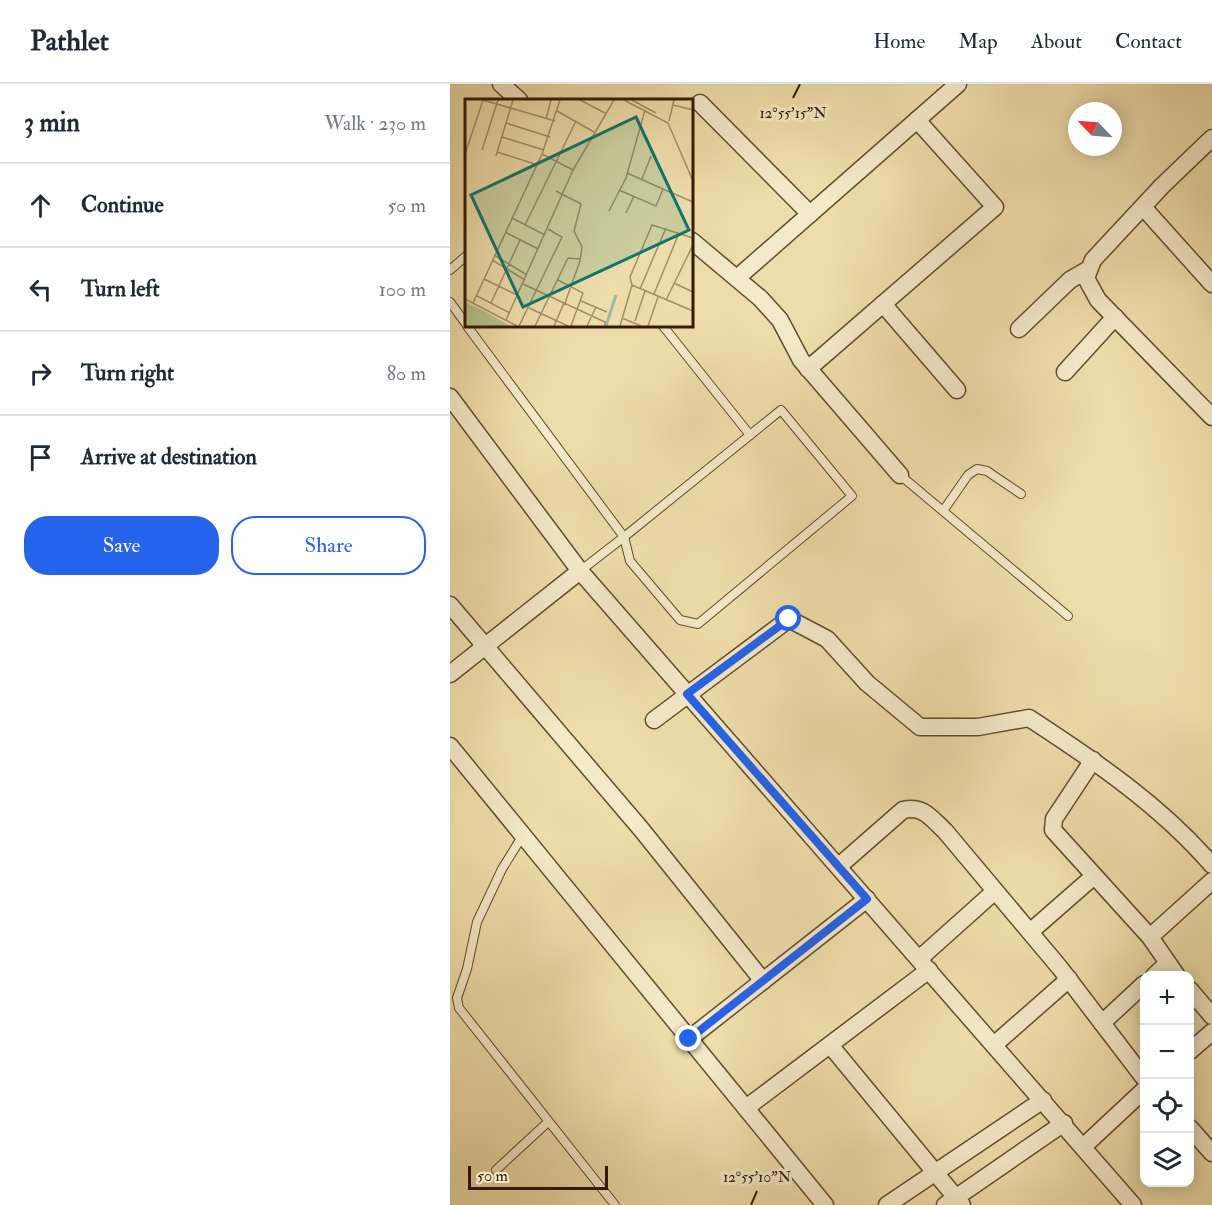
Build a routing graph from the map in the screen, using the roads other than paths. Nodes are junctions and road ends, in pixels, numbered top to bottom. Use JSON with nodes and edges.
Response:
{"nodes":[{"id":1,"x":501,"y":84,"type":"edge"},
{"id":2,"x":958,"y":84,"type":"edge"},
{"id":3,"x":518,"y":99,"type":"edge"},
{"id":4,"x":700,"y":103,"type":"dead end"},
{"id":5,"x":917,"y":120,"type":"junction"},
{"id":6,"x":1209,"y":148,"type":"edge"},
{"id":7,"x":1143,"y":207,"type":"junction"},
{"id":8,"x":810,"y":214,"type":"junction"},
{"id":9,"x":693,"y":242,"type":"edge"},
{"id":10,"x":465,"y":257,"type":"edge"},
{"id":11,"x":1089,"y":269,"type":"junction"},
{"id":12,"x":450,"y":270,"type":"edge"},
{"id":13,"x":737,"y":278,"type":"junction"},
{"id":14,"x":1212,"y":284,"type":"edge"},
{"id":15,"x":450,"y":302,"type":"edge"},
{"id":16,"x":883,"y":303,"type":"junction"},
{"id":17,"x":1115,"y":317,"type":"junction"},
{"id":18,"x":465,"y":322,"type":"edge"},
{"id":19,"x":468,"y":327,"type":"edge"},
{"id":20,"x":664,"y":327,"type":"edge"},
{"id":21,"x":1019,"y":328,"type":"dead end"},
{"id":22,"x":808,"y":369,"type":"junction"},
{"id":23,"x":1065,"y":372,"type":"dead end"},
{"id":24,"x":957,"y":390,"type":"dead end"},
{"id":25,"x":450,"y":397,"type":"edge"},
{"id":26,"x":1212,"y":417,"type":"edge"},
{"id":27,"x":750,"y":435,"type":"junction"},
{"id":28,"x":900,"y":475,"type":"joint"},
{"id":29,"x":1020,"y":494,"type":"dead end"},
{"id":30,"x":943,"y":511,"type":"junction"},
{"id":31,"x":624,"y":537,"type":"junction"},
{"id":32,"x":580,"y":571,"type":"junction"},
{"id":33,"x":450,"y":604,"type":"edge"},
{"id":34,"x":1068,"y":616,"type":"dead end"},
{"id":35,"x":486,"y":646,"type":"junction"},
{"id":36,"x":450,"y":674,"type":"edge"},
{"id":37,"x":687,"y":694,"type":"junction"},
{"id":38,"x":654,"y":720,"type":"dead end"},
{"id":39,"x":452,"y":754,"type":"edge"},
{"id":40,"x":1093,"y":760,"type":"junction"},
{"id":41,"x":523,"y":835,"type":"junction"},
{"id":42,"x":1212,"y":865,"type":"edge"},
{"id":43,"x":839,"y":866,"type":"junction"},
{"id":44,"x":1094,"y":876,"type":"junction"},
{"id":45,"x":1212,"y":881,"type":"edge"},
{"id":46,"x":995,"y":891,"type":"junction"},
{"id":47,"x":867,"y":899,"type":"junction"},
{"id":48,"x":1030,"y":932,"type":"junction"},
{"id":49,"x":1150,"y":937,"type":"junction"},
{"id":50,"x":924,"y":964,"type":"junction"},
{"id":51,"x":1172,"y":970,"type":"edge"},
{"id":52,"x":1069,"y":979,"type":"junction"},
{"id":53,"x":763,"y":981,"type":"junction"},
{"id":54,"x":1140,"y":988,"type":"edge"},
{"id":55,"x":453,"y":995,"type":"edge"},
{"id":56,"x":1194,"y":995,"type":"edge"},
{"id":57,"x":1212,"y":1016,"type":"edge"},
{"id":58,"x":1102,"y":1023,"type":"junction"},
{"id":59,"x":1212,"y":1032,"type":"edge"},
{"id":60,"x":689,"y":1039,"type":"junction"},
{"id":61,"x":995,"y":1044,"type":"junction"},
{"id":62,"x":830,"y":1045,"type":"junction"},
{"id":63,"x":1194,"y":1048,"type":"edge"},
{"id":64,"x":1140,"y":1073,"type":"edge"},
{"id":65,"x":1140,"y":1094,"type":"edge"},
{"id":66,"x":1043,"y":1100,"type":"junction"},
{"id":67,"x":746,"y":1108,"type":"junction"},
{"id":68,"x":548,"y":1122,"type":"junction"},
{"id":69,"x":1064,"y":1124,"type":"junction"},
{"id":70,"x":1194,"y":1132,"type":"edge"},
{"id":71,"x":1084,"y":1146,"type":"junction"},
{"id":72,"x":1212,"y":1152,"type":"edge"},
{"id":73,"x":496,"y":1170,"type":"dead end"},
{"id":74,"x":934,"y":1172,"type":"junction"},
{"id":75,"x":954,"y":1202,"type":"edge"},
{"id":76,"x":615,"y":1205,"type":"edge"},
{"id":77,"x":825,"y":1205,"type":"edge"},
{"id":78,"x":887,"y":1205,"type":"edge"},
{"id":79,"x":1131,"y":1205,"type":"edge"}],
"edges":[{"from":1,"to":3,"type":"street"},
{"from":2,"to":5,"type":"street"},
{"from":4,"to":8,"type":"street"},
{"from":5,"to":8,"type":"street"},
{"from":5,"to":16,"type":"street"},
{"from":6,"to":7,"type":"street"},
{"from":7,"to":11,"type":"street"},
{"from":7,"to":14,"type":"street"},
{"from":8,"to":13,"type":"street"},
{"from":9,"to":13,"type":"street"},
{"from":10,"to":12,"type":"lane"},
{"from":11,"to":17,"type":"street"},
{"from":11,"to":21,"type":"street"},
{"from":13,"to":22,"type":"street"},
{"from":15,"to":18,"type":"lane"},
{"from":16,"to":22,"type":"street"},
{"from":16,"to":24,"type":"street"},
{"from":17,"to":23,"type":"street"},
{"from":17,"to":26,"type":"street"},
{"from":19,"to":31,"type":"lane"},
{"from":20,"to":27,"type":"lane"},
{"from":22,"to":28,"type":"street"},
{"from":25,"to":32,"type":"street"},
{"from":27,"to":31,"type":"lane"},
{"from":27,"to":31,"type":"lane"},
{"from":28,"to":30,"type":"lane"},
{"from":29,"to":30,"type":"lane"},
{"from":30,"to":34,"type":"lane"},
{"from":31,"to":32,"type":"lane"},
{"from":32,"to":35,"type":"street"},
{"from":32,"to":37,"type":"street"},
{"from":33,"to":35,"type":"street"},
{"from":35,"to":36,"type":"street"},
{"from":35,"to":53,"type":"street"},
{"from":37,"to":38,"type":"street"},
{"from":37,"to":40,"type":"street"},
{"from":37,"to":43,"type":"street"},
{"from":39,"to":41,"type":"street"},
{"from":40,"to":42,"type":"street"},
{"from":40,"to":44,"type":"street"},
{"from":41,"to":55,"type":"lane"},
{"from":41,"to":60,"type":"street"},
{"from":43,"to":46,"type":"street"},
{"from":43,"to":47,"type":"street"},
{"from":44,"to":48,"type":"street"},
{"from":44,"to":49,"type":"street"},
{"from":45,"to":49,"type":"street"},
{"from":46,"to":48,"type":"street"},
{"from":46,"to":50,"type":"street"},
{"from":47,"to":50,"type":"street"},
{"from":47,"to":53,"type":"street"},
{"from":48,"to":52,"type":"street"},
{"from":49,"to":51,"type":"street"},
{"from":50,"to":61,"type":"street"},
{"from":50,"to":62,"type":"street"},
{"from":52,"to":58,"type":"street"},
{"from":52,"to":61,"type":"street"},
{"from":53,"to":60,"type":"street"},
{"from":54,"to":58,"type":"street"},
{"from":55,"to":68,"type":"lane"},
{"from":56,"to":57,"type":"street"},
{"from":58,"to":64,"type":"street"},
{"from":59,"to":63,"type":"street"},
{"from":60,"to":67,"type":"street"},
{"from":61,"to":66,"type":"street"},
{"from":62,"to":67,"type":"street"},
{"from":62,"to":74,"type":"street"},
{"from":65,"to":71,"type":"street"},
{"from":66,"to":69,"type":"street"},
{"from":66,"to":74,"type":"street"},
{"from":67,"to":77,"type":"street"},
{"from":68,"to":73,"type":"lane"},
{"from":68,"to":76,"type":"lane"},
{"from":69,"to":71,"type":"street"},
{"from":69,"to":75,"type":"street"},
{"from":70,"to":72,"type":"street"},
{"from":71,"to":79,"type":"street"},
{"from":74,"to":75,"type":"street"},
{"from":74,"to":78,"type":"street"}]}
